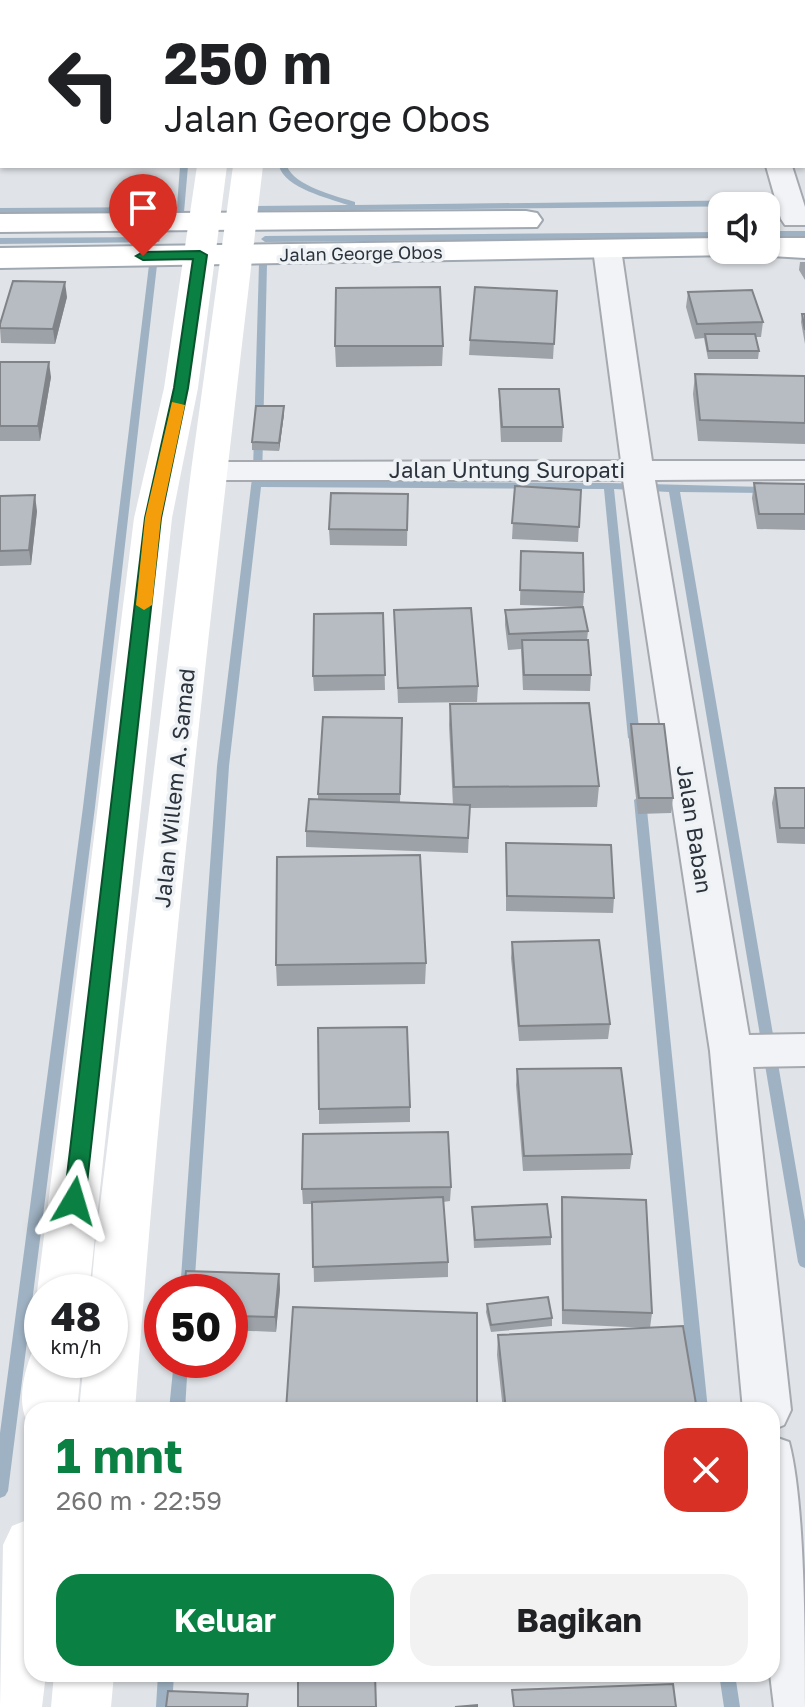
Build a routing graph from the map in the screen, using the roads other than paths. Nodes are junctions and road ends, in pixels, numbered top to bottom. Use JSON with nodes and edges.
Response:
{"nodes":[{"id":1,"x":212,"y":168,"type":"edge"},
{"id":2,"x":247,"y":168,"type":"edge"},
{"id":3,"x":779,"y":168,"type":"edge"},
{"id":4,"x":562,"y":220,"type":"dead end"},
{"id":5,"x":708,"y":221,"type":"edge"},
{"id":6,"x":0,"y":223,"type":"edge"},
{"id":7,"x":793,"y":226,"type":"edge"},
{"id":8,"x":600,"y":234,"type":"junction"},
{"id":9,"x":222,"y":238,"type":"junction"},
{"id":10,"x":708,"y":246,"type":"edge"},
{"id":11,"x":0,"y":258,"type":"edge"},
{"id":12,"x":637,"y":468,"type":"junction"},
{"id":13,"x":805,"y":470,"type":"edge"},
{"id":14,"x":209,"y":471,"type":"junction"},
{"id":15,"x":805,"y":1050,"type":"edge"},
{"id":16,"x":731,"y":1051,"type":"junction"},
{"id":17,"x":65,"y":1274,"type":"edge"},
{"id":18,"x":53,"y":1378,"type":"edge"},
{"id":19,"x":50,"y":1402,"type":"edge"},
{"id":20,"x":108,"y":1402,"type":"edge"},
{"id":21,"x":766,"y":1402,"type":"edge"},
{"id":22,"x":780,"y":1529,"type":"edge"},
{"id":23,"x":24,"y":1574,"type":"edge"},
{"id":24,"x":788,"y":1600,"type":"edge"},
{"id":25,"x":11,"y":1620,"type":"edge"},
{"id":26,"x":83,"y":1682,"type":"edge"},
{"id":27,"x":12,"y":1707,"type":"edge"},
{"id":28,"x":81,"y":1707,"type":"edge"},
{"id":29,"x":800,"y":1707,"type":"edge"}],
"edges":[{"from":1,"to":9,"type":"main road","name":"Jalan Willem A. Samad"},
{"from":2,"to":9,"type":"main road","name":"Jalan Willem A. Samad"},
{"from":3,"to":7,"type":"street"},
{"from":4,"to":9,"type":"main road","name":"Jalan George Obos"},
{"from":5,"to":8,"type":"main road","name":"Jalan George Obos"},
{"from":6,"to":9,"type":"main road","name":"Jalan George Obos"},
{"from":8,"to":9,"type":"main road","name":"Jalan George Obos"},
{"from":8,"to":10,"type":"main road","name":"Jalan George Obos"},
{"from":8,"to":12,"type":"street","name":"Jalan Baban"},
{"from":9,"to":11,"type":"main road","name":"Jalan George Obos"},
{"from":9,"to":14,"type":"main road","name":"Jalan Willem A. Samad"},
{"from":9,"to":17,"type":"main road","name":"Jalan Willem A. Samad"},
{"from":12,"to":13,"type":"street","name":"Jalan Untung Suropati"},
{"from":12,"to":14,"type":"street","name":"Jalan Untung Suropati"},
{"from":12,"to":16,"type":"street","name":"Jalan Baban"},
{"from":14,"to":20,"type":"main road","name":"Jalan Willem A. Samad"},
{"from":15,"to":16,"type":"street"},
{"from":16,"to":21,"type":"street","name":"Jalan Baban"},
{"from":18,"to":19,"type":"main road"},
{"from":22,"to":24,"type":"street"},
{"from":23,"to":25,"type":"main road"},
{"from":24,"to":29,"type":"street"},
{"from":25,"to":27,"type":"main road"},
{"from":26,"to":28,"type":"main road"}]}
